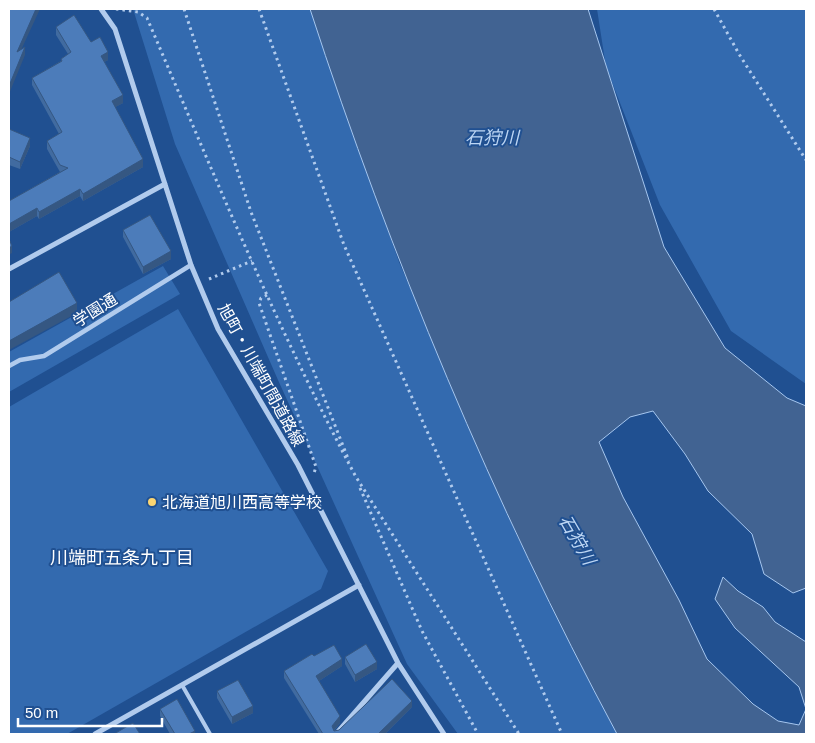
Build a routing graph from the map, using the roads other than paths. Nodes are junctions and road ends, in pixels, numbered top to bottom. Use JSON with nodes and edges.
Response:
{"nodes":[{"id":1,"x":100,"y":9,"type":"edge"},
{"id":2,"x":165,"y":184,"type":"junction"},
{"id":3,"x":191,"y":265,"type":"junction"},
{"id":4,"x":9,"y":269,"type":"edge"},
{"id":5,"x":9,"y":366,"type":"edge"},
{"id":6,"x":359,"y":586,"type":"junction"},
{"id":7,"x":398,"y":662,"type":"junction"},
{"id":8,"x":182,"y":685,"type":"junction"},
{"id":9,"x":95,"y":734,"type":"edge"},
{"id":10,"x":210,"y":734,"type":"edge"},
{"id":11,"x":336,"y":734,"type":"edge"},
{"id":12,"x":444,"y":734,"type":"edge"}],
"edges":[{"from":1,"to":2,"type":"street","name":"旭町・川端町間道路線"},
{"from":2,"to":3,"type":"street","name":"旭町・川端町間道路線"},
{"from":2,"to":4,"type":"street"},
{"from":3,"to":5,"type":"street","name":"学園通"},
{"from":3,"to":6,"type":"street","name":"旭町・川端町間道路線"},
{"from":6,"to":7,"type":"street","name":"旭町・川端町間道路線"},
{"from":6,"to":8,"type":"street"},
{"from":7,"to":11,"type":"street"},
{"from":7,"to":12,"type":"street","name":"旭町・川端町間道路線"},
{"from":8,"to":9,"type":"street"},
{"from":8,"to":10,"type":"lane"}]}
